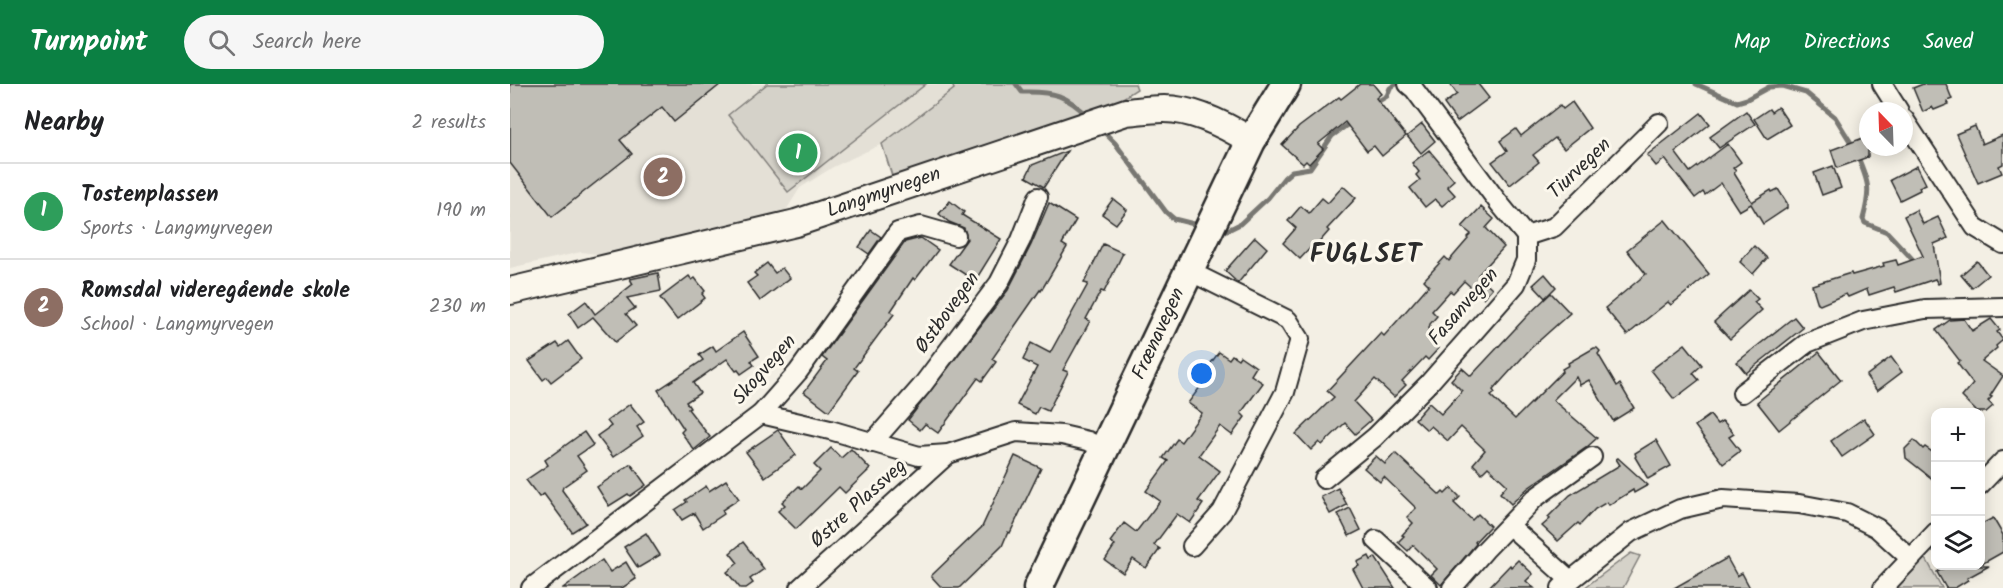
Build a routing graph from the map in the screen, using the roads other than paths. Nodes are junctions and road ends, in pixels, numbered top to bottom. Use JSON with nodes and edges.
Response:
{"nodes":[{"id":1,"x":1286,"y":84,"type":"edge"},
{"id":2,"x":1882,"y":84,"type":"edge"},
{"id":3,"x":1414,"y":86,"type":"edge"},
{"id":4,"x":1893,"y":102,"type":"edge"},
{"id":5,"x":1659,"y":123,"type":"dead end"},
{"id":6,"x":1913,"y":133,"type":"edge"},
{"id":7,"x":1251,"y":141,"type":"junction"},
{"id":8,"x":1038,"y":197,"type":"dead end"},
{"id":9,"x":956,"y":236,"type":"dead end"},
{"id":10,"x":1527,"y":236,"type":"junction"},
{"id":11,"x":2003,"y":244,"type":"edge"},
{"id":12,"x":1189,"y":271,"type":"junction"},
{"id":13,"x":510,"y":291,"type":"edge"},
{"id":14,"x":2003,"y":307,"type":"edge"},
{"id":15,"x":1742,"y":393,"type":"dead end"},
{"id":16,"x":761,"y":414,"type":"junction"},
{"id":17,"x":872,"y":443,"type":"junction"},
{"id":18,"x":1104,"y":449,"type":"junction"},
{"id":19,"x":948,"y":454,"type":"junction"},
{"id":20,"x":1592,"y":457,"type":"dead end"},
{"id":21,"x":2003,"y":461,"type":"edge"},
{"id":22,"x":1324,"y":479,"type":"dead end"},
{"id":23,"x":1991,"y":482,"type":"edge"},
{"id":24,"x":1510,"y":526,"type":"junction"},
{"id":25,"x":1931,"y":536,"type":"edge"},
{"id":26,"x":1376,"y":540,"type":"dead end"},
{"id":27,"x":1192,"y":546,"type":"dead end"},
{"id":28,"x":1910,"y":558,"type":"junction"},
{"id":29,"x":1565,"y":584,"type":"edge"},
{"id":30,"x":531,"y":588,"type":"edge"},
{"id":31,"x":800,"y":588,"type":"edge"},
{"id":32,"x":1038,"y":588,"type":"edge"},
{"id":33,"x":1428,"y":588,"type":"edge"},
{"id":34,"x":1452,"y":588,"type":"edge"},
{"id":35,"x":1883,"y":588,"type":"edge"}],
"edges":[{"from":1,"to":7,"type":"main road","name":"Frænavegen"},
{"from":2,"to":4,"type":"street"},
{"from":3,"to":10,"type":"street"},
{"from":5,"to":10,"type":"street","name":"Tiurvegen"},
{"from":6,"to":11,"type":"street"},
{"from":7,"to":12,"type":"main road","name":"Frænavegen"},
{"from":7,"to":13,"type":"main road","name":"Langmyrvegen"},
{"from":8,"to":17,"type":"street","name":"Østbovegen"},
{"from":9,"to":16,"type":"street","name":"Skogvegen"},
{"from":10,"to":22,"type":"street","name":"Fasanvegen"},
{"from":12,"to":18,"type":"main road","name":"Frænavegen"},
{"from":12,"to":27,"type":"street"},
{"from":14,"to":15,"type":"street"},
{"from":16,"to":17,"type":"street"},
{"from":16,"to":30,"type":"street","name":"Skogvegen"},
{"from":17,"to":19,"type":"street"},
{"from":18,"to":19,"type":"street"},
{"from":18,"to":32,"type":"main road","name":"Frænavegen"},
{"from":19,"to":31,"type":"street","name":"Østre Plassveg"},
{"from":20,"to":24,"type":"street"},
{"from":21,"to":23,"type":"street"},
{"from":24,"to":29,"type":"street"},
{"from":24,"to":34,"type":"street"},
{"from":25,"to":28,"type":"street"},
{"from":26,"to":33,"type":"street"},
{"from":28,"to":29,"type":"street"},
{"from":28,"to":35,"type":"street"}]}
